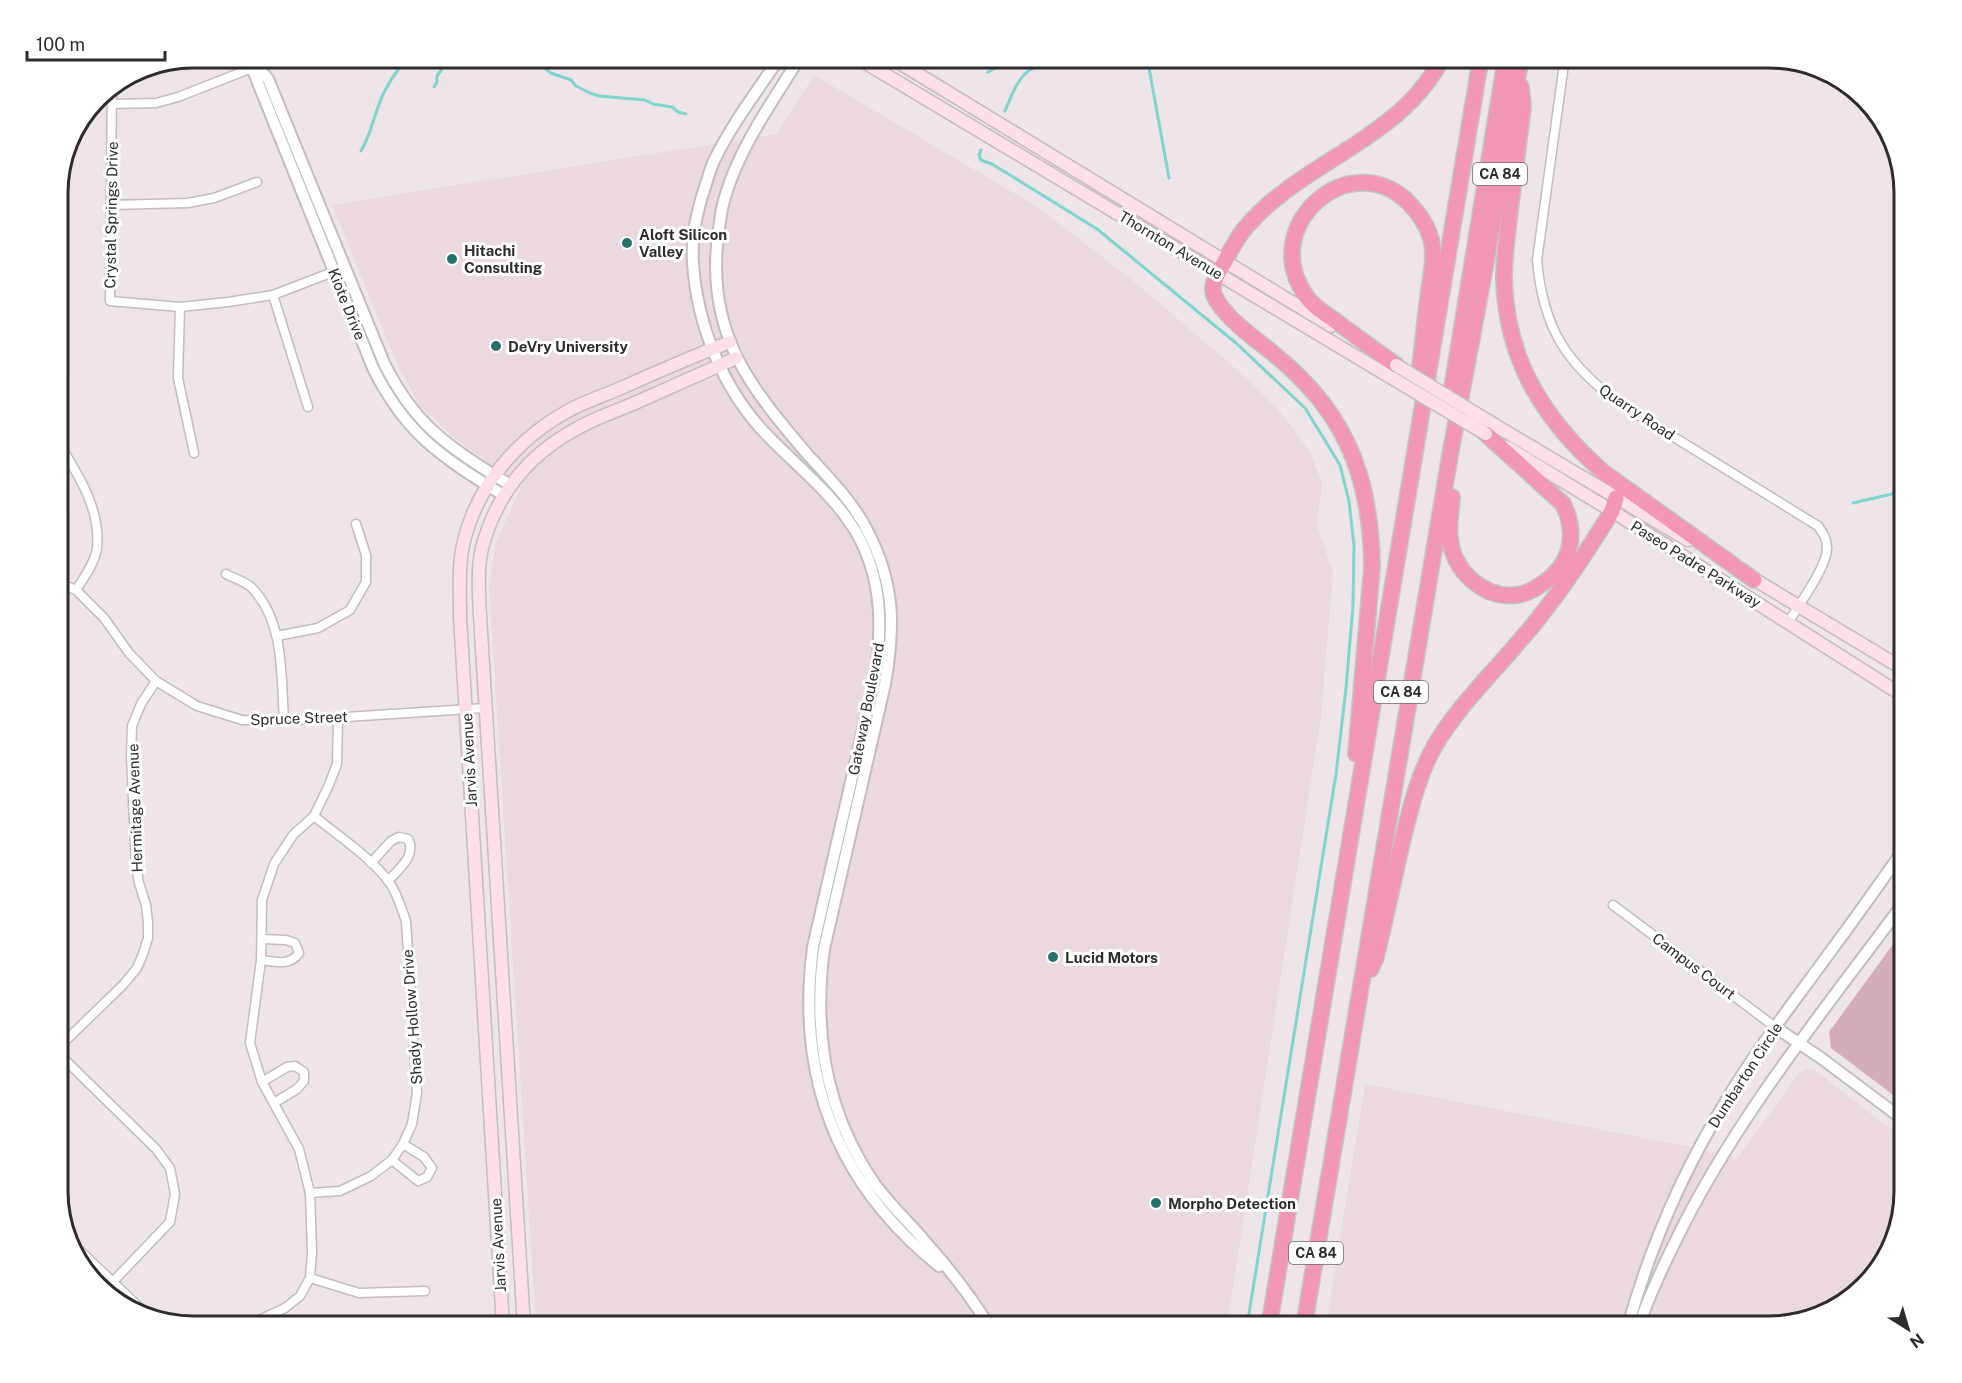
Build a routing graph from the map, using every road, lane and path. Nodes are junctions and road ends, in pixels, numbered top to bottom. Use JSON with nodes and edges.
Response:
{"nodes":[{"id":1,"x":1436,"y":67,"type":"edge"},
{"id":2,"x":1479,"y":67,"type":"edge"},
{"id":3,"x":1504,"y":67,"type":"edge"},
{"id":4,"x":1519,"y":67,"type":"edge"},
{"id":5,"x":1520,"y":67,"type":"edge"},
{"id":6,"x":1564,"y":67,"type":"edge"},
{"id":7,"x":252,"y":68,"type":"junction"},
{"id":8,"x":773,"y":68,"type":"edge"},
{"id":9,"x":793,"y":68,"type":"edge"},
{"id":10,"x":874,"y":68,"type":"edge"},
{"id":11,"x":907,"y":68,"type":"edge"},
{"id":12,"x":112,"y":97,"type":"edge"},
{"id":13,"x":112,"y":104,"type":"junction"},
{"id":14,"x":257,"y":182,"type":"dead end"},
{"id":15,"x":111,"y":205,"type":"junction"},
{"id":16,"x":346,"y":267,"type":"junction"},
{"id":17,"x":1221,"y":267,"type":"junction"},
{"id":18,"x":334,"y":271,"type":"junction"},
{"id":19,"x":1483,"y":278,"type":"junction"},
{"id":20,"x":273,"y":295,"type":"junction"},
{"id":21,"x":180,"y":306,"type":"junction"},
{"id":22,"x":730,"y":342,"type":"junction"},
{"id":23,"x":713,"y":349,"type":"junction"},
{"id":24,"x":736,"y":358,"type":"junction"},
{"id":25,"x":719,"y":366,"type":"junction"},
{"id":26,"x":1394,"y":372,"type":"junction"},
{"id":27,"x":308,"y":407,"type":"dead end"},
{"id":28,"x":1487,"y":428,"type":"junction"},
{"id":29,"x":194,"y":453,"type":"dead end"},
{"id":30,"x":68,"y":458,"type":"edge"},
{"id":31,"x":490,"y":480,"type":"junction"},
{"id":32,"x":506,"y":490,"type":"junction"},
{"id":33,"x":1614,"y":505,"type":"junction"},
{"id":34,"x":1404,"y":520,"type":"junction"},
{"id":35,"x":356,"y":524,"type":"dead end"},
{"id":36,"x":226,"y":574,"type":"dead end"},
{"id":37,"x":1754,"y":580,"type":"junction"},
{"id":38,"x":68,"y":587,"type":"edge"},
{"id":39,"x":76,"y":590,"type":"junction"},
{"id":40,"x":1798,"y":605,"type":"junction"},
{"id":41,"x":1788,"y":623,"type":"junction"},
{"id":42,"x":277,"y":636,"type":"junction"},
{"id":43,"x":1831,"y":651,"type":"junction"},
{"id":44,"x":1894,"y":663,"type":"edge"},
{"id":45,"x":156,"y":681,"type":"junction"},
{"id":46,"x":1894,"y":690,"type":"edge"},
{"id":47,"x":1894,"y":699,"type":"edge"},
{"id":48,"x":485,"y":708,"type":"junction"},
{"id":49,"x":465,"y":709,"type":"junction"},
{"id":50,"x":338,"y":717,"type":"junction"},
{"id":51,"x":284,"y":721,"type":"junction"},
{"id":52,"x":314,"y":816,"type":"junction"},
{"id":53,"x":371,"y":863,"type":"junction"},
{"id":54,"x":1894,"y":863,"type":"edge"},
{"id":55,"x":388,"y":881,"type":"junction"},
{"id":56,"x":1343,"y":885,"type":"junction"},
{"id":57,"x":1613,"y":905,"type":"dead end"},
{"id":58,"x":1894,"y":916,"type":"edge"},
{"id":59,"x":262,"y":939,"type":"junction"},
{"id":60,"x":261,"y":960,"type":"junction"},
{"id":61,"x":1358,"y":1002,"type":"junction"},
{"id":62,"x":1774,"y":1027,"type":"junction"},
{"id":63,"x":68,"y":1040,"type":"edge"},
{"id":64,"x":1800,"y":1043,"type":"junction"},
{"id":65,"x":68,"y":1062,"type":"edge"},
{"id":66,"x":262,"y":1082,"type":"junction"},
{"id":67,"x":274,"y":1102,"type":"junction"},
{"id":68,"x":1894,"y":1113,"type":"edge"},
{"id":69,"x":404,"y":1144,"type":"junction"},
{"id":70,"x":392,"y":1160,"type":"junction"},
{"id":71,"x":310,"y":1193,"type":"junction"},
{"id":72,"x":87,"y":1258,"type":"edge"},
{"id":73,"x":310,"y":1278,"type":"junction"},
{"id":74,"x":956,"y":1280,"type":"junction"},
{"id":75,"x":113,"y":1283,"type":"junction"},
{"id":76,"x":111,"y":1285,"type":"edge"},
{"id":77,"x":425,"y":1291,"type":"dead end"},
{"id":78,"x":129,"y":1298,"type":"edge"},
{"id":79,"x":268,"y":1316,"type":"edge"},
{"id":80,"x":502,"y":1316,"type":"edge"},
{"id":81,"x":523,"y":1316,"type":"edge"},
{"id":82,"x":983,"y":1316,"type":"edge"},
{"id":83,"x":1271,"y":1316,"type":"edge"},
{"id":84,"x":1297,"y":1316,"type":"edge"},
{"id":85,"x":1306,"y":1316,"type":"edge"},
{"id":86,"x":1631,"y":1316,"type":"edge"},
{"id":87,"x":1643,"y":1316,"type":"edge"}],
"edges":[{"from":1,"to":17,"type":"highway"},
{"from":2,"to":34,"type":"highway","number":"CA 84"},
{"from":3,"to":84,"type":"highway","number":"CA 84"},
{"from":4,"to":19,"type":"highway","number":"CA 84"},
{"from":5,"to":37,"type":"highway"},
{"from":6,"to":40,"type":"street","name":"Quarry Road"},
{"from":7,"to":13,"type":"street"},
{"from":7,"to":16,"type":"street","name":"Kiote Drive"},
{"from":7,"to":18,"type":"street","name":"Kiote Drive"},
{"from":8,"to":23,"type":"street","name":"Gateway Boulevard"},
{"from":9,"to":22,"type":"street","name":"Gateway Boulevard"},
{"from":10,"to":17,"type":"main road","name":"Thornton Avenue"},
{"from":11,"to":17,"type":"main road","name":"Thornton Avenue"},
{"from":12,"to":13,"type":"street","name":"Crystal Springs Drive"},
{"from":13,"to":15,"type":"street","name":"Crystal Springs Drive"},
{"from":14,"to":15,"type":"street"},
{"from":15,"to":21,"type":"street","name":"Crystal Springs Drive"},
{"from":16,"to":18,"type":"street","name":"Crystal Springs Drive"},
{"from":16,"to":31,"type":"street","name":"Kiote Drive"},
{"from":17,"to":26,"type":"main road","name":"Thornton Avenue"},
{"from":17,"to":56,"type":"highway"},
{"from":18,"to":20,"type":"street","name":"Crystal Springs Drive"},
{"from":18,"to":31,"type":"street","name":"Kiote Drive"},
{"from":19,"to":28,"type":"highway"},
{"from":19,"to":61,"type":"highway","number":"CA 84"},
{"from":20,"to":21,"type":"street","name":"Crystal Springs Drive"},
{"from":20,"to":27,"type":"street"},
{"from":21,"to":29,"type":"street"},
{"from":22,"to":23,"type":"main road","name":"Jarvis Avenue"},
{"from":22,"to":24,"type":"street","name":"Gateway Boulevard"},
{"from":23,"to":25,"type":"street","name":"Gateway Boulevard"},
{"from":23,"to":31,"type":"main road","name":"Jarvis Avenue"},
{"from":24,"to":25,"type":"main road","name":"Jarvis Avenue"},
{"from":24,"to":74,"type":"street","name":"Gateway Boulevard"},
{"from":25,"to":32,"type":"main road","name":"Jarvis Avenue"},
{"from":25,"to":74,"type":"street","name":"Gateway Boulevard"},
{"from":26,"to":28,"type":"main road","name":"Thornton Avenue","bridge":true},
{"from":26,"to":34,"type":"highway"},
{"from":28,"to":33,"type":"main road","name":"Paseo Padre Parkway"},
{"from":30,"to":39,"type":"street"},
{"from":31,"to":32,"type":"street","name":"Kiote Drive"},
{"from":31,"to":49,"type":"main road","name":"Jarvis Avenue"},
{"from":32,"to":48,"type":"main road","name":"Jarvis Avenue"},
{"from":33,"to":37,"type":"main road","name":"Paseo Padre Parkway"},
{"from":33,"to":41,"type":"main road","name":"Paseo Padre Parkway"},
{"from":33,"to":61,"type":"highway"},
{"from":34,"to":56,"type":"highway","number":"CA 84"},
{"from":35,"to":42,"type":"street"},
{"from":36,"to":42,"type":"street"},
{"from":37,"to":40,"type":"main road","name":"Paseo Padre Parkway"},
{"from":38,"to":39,"type":"street","name":"Spruce Street"},
{"from":39,"to":45,"type":"street","name":"Spruce Street"},
{"from":40,"to":41,"type":"street","name":"Quarry Road"},
{"from":40,"to":44,"type":"main road","name":"Paseo Padre Parkway"},
{"from":41,"to":43,"type":"main road","name":"Paseo Padre Parkway"},
{"from":42,"to":51,"type":"street"},
{"from":43,"to":46,"type":"main road","name":"Paseo Padre Parkway"},
{"from":43,"to":47,"type":"main road"},
{"from":45,"to":51,"type":"street","name":"Spruce Street"},
{"from":45,"to":63,"type":"street","name":"Hermitage Avenue"},
{"from":48,"to":49,"type":"street","name":"Spruce Street"},
{"from":48,"to":81,"type":"main road","name":"Jarvis Avenue"},
{"from":49,"to":50,"type":"street","name":"Spruce Street"},
{"from":49,"to":80,"type":"main road","name":"Jarvis Avenue"},
{"from":50,"to":51,"type":"street","name":"Spruce Street"},
{"from":50,"to":52,"type":"street"},
{"from":52,"to":53,"type":"street","name":"Shady Hollow Drive"},
{"from":52,"to":59,"type":"street"},
{"from":53,"to":55,"type":"street","name":"Shady Hollow Drive"},
{"from":53,"to":55,"type":"street"},
{"from":54,"to":62,"type":"street","name":"Dumbarton Circle"},
{"from":55,"to":69,"type":"street","name":"Shady Hollow Drive"},
{"from":56,"to":83,"type":"highway","number":"CA 84"},
{"from":57,"to":62,"type":"street","name":"Campus Court"},
{"from":58,"to":64,"type":"street","name":"Dumbarton Circle"},
{"from":59,"to":60,"type":"street"},
{"from":59,"to":60,"type":"street"},
{"from":60,"to":66,"type":"street"},
{"from":61,"to":85,"type":"highway","number":"CA 84"},
{"from":62,"to":64,"type":"street"},
{"from":62,"to":86,"type":"street","name":"Dumbarton Circle"},
{"from":64,"to":68,"type":"street"},
{"from":64,"to":87,"type":"street","name":"Dumbarton Circle"},
{"from":65,"to":75,"type":"street"},
{"from":66,"to":67,"type":"street"},
{"from":66,"to":67,"type":"street"},
{"from":67,"to":71,"type":"street"},
{"from":69,"to":70,"type":"street","name":"Shady Hollow Drive"},
{"from":69,"to":70,"type":"street"},
{"from":70,"to":71,"type":"street","name":"Shady Hollow Drive"},
{"from":71,"to":73,"type":"street"},
{"from":72,"to":75,"type":"street"},
{"from":73,"to":77,"type":"street"},
{"from":73,"to":79,"type":"street"},
{"from":74,"to":82,"type":"street","name":"Gateway Boulevard"},
{"from":75,"to":76,"type":"street"},
{"from":75,"to":78,"type":"street"}]}
